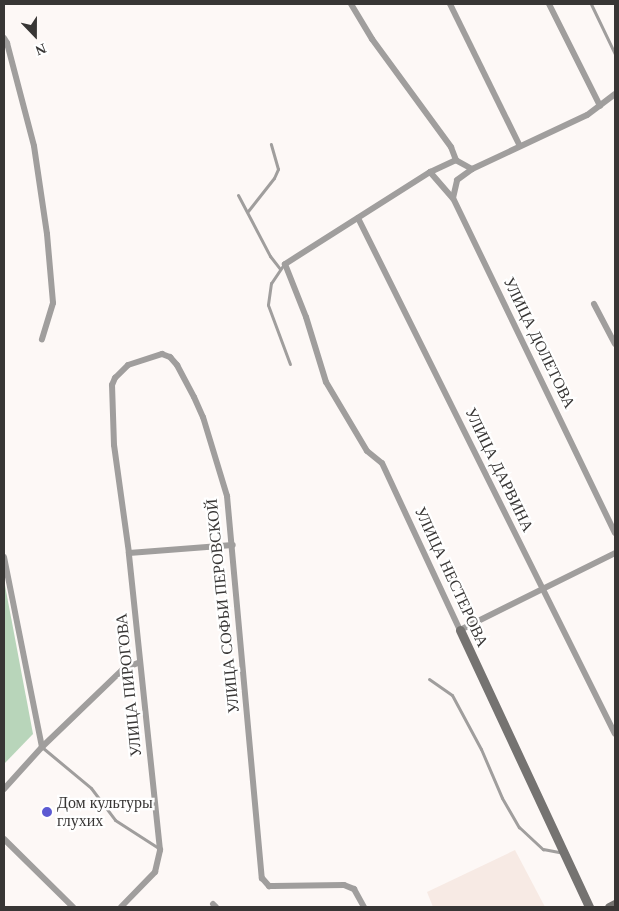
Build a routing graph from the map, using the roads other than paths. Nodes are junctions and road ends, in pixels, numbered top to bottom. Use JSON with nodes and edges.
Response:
{"nodes":[{"id":1,"x":351,"y":4,"type":"edge"},
{"id":2,"x":450,"y":4,"type":"edge"},
{"id":3,"x":549,"y":4,"type":"edge"},
{"id":4,"x":591,"y":4,"type":"edge"},
{"id":5,"x":4,"y":38,"type":"edge"},
{"id":6,"x":615,"y":54,"type":"edge"},
{"id":7,"x":615,"y":94,"type":"edge"},
{"id":8,"x":600,"y":106,"type":"junction"},
{"id":9,"x":271,"y":144,"type":"dead end"},
{"id":10,"x":520,"y":146,"type":"junction"},
{"id":11,"x":456,"y":160,"type":"junction"},
{"id":12,"x":472,"y":169,"type":"junction"},
{"id":13,"x":430,"y":172,"type":"junction"},
{"id":14,"x":238,"y":195,"type":"dead end"},
{"id":15,"x":453,"y":198,"type":"junction"},
{"id":16,"x":248,"y":211,"type":"junction"},
{"id":17,"x":358,"y":218,"type":"junction"},
{"id":18,"x":282,"y":266,"type":"junction"},
{"id":19,"x":594,"y":304,"type":"dead end"},
{"id":20,"x":42,"y":339,"type":"dead end"},
{"id":21,"x":615,"y":344,"type":"edge"},
{"id":22,"x":290,"y":364,"type":"dead end"},
{"id":23,"x":114,"y":445,"type":"joint"},
{"id":24,"x":615,"y":533,"type":"edge"},
{"id":25,"x":232,"y":545,"type":"junction"},
{"id":26,"x":129,"y":553,"type":"junction"},
{"id":27,"x":615,"y":553,"type":"edge"},
{"id":28,"x":4,"y":557,"type":"edge"},
{"id":29,"x":542,"y":589,"type":"junction"},
{"id":30,"x":460,"y":630,"type":"junction"},
{"id":31,"x":140,"y":662,"type":"junction"},
{"id":32,"x":429,"y":679,"type":"dead end"},
{"id":33,"x":615,"y":734,"type":"edge"},
{"id":34,"x":42,"y":747,"type":"junction"},
{"id":35,"x":4,"y":789,"type":"edge"},
{"id":36,"x":4,"y":839,"type":"edge"},
{"id":37,"x":160,"y":850,"type":"junction"},
{"id":38,"x":565,"y":854,"type":"junction"},
{"id":39,"x":615,"y":904,"type":"edge"},
{"id":40,"x":73,"y":907,"type":"edge"},
{"id":41,"x":121,"y":907,"type":"edge"},
{"id":42,"x":364,"y":907,"type":"edge"},
{"id":43,"x":589,"y":907,"type":"edge"},
{"id":44,"x":609,"y":907,"type":"edge"}],
"edges":[{"from":1,"to":11,"type":"street"},
{"from":2,"to":10,"type":"street"},
{"from":3,"to":8,"type":"street"},
{"from":4,"to":6,"type":"lane"},
{"from":5,"to":20,"type":"street"},
{"from":7,"to":8,"type":"street"},
{"from":8,"to":10,"type":"street"},
{"from":9,"to":16,"type":"lane"},
{"from":10,"to":12,"type":"street"},
{"from":11,"to":12,"type":"street"},
{"from":11,"to":13,"type":"street"},
{"from":12,"to":15,"type":"street"},
{"from":13,"to":15,"type":"street","name":"УЛИЦА ДОЛЕТОВА"},
{"from":13,"to":17,"type":"street"},
{"from":14,"to":16,"type":"lane"},
{"from":15,"to":24,"type":"street","name":"УЛИЦА ДОЛЕТОВА"},
{"from":16,"to":18,"type":"lane"},
{"from":17,"to":18,"type":"street"},
{"from":17,"to":29,"type":"street","name":"УЛИЦА ДАРВИНА"},
{"from":18,"to":22,"type":"lane"},
{"from":18,"to":30,"type":"street","name":"УЛИЦА НЕСТЕРОВА"},
{"from":19,"to":21,"type":"street"},
{"from":23,"to":25,"type":"street","name":"УЛИЦА СОФЬИ ПЕРОВСКОЙ"},
{"from":23,"to":26,"type":"street","name":"УЛИЦА ПИРОГОВА"},
{"from":25,"to":26,"type":"street"},
{"from":25,"to":42,"type":"street","name":"УЛИЦА СОФЬИ ПЕРОВСКОЙ"},
{"from":26,"to":31,"type":"street","name":"УЛИЦА ПИРОГОВА"},
{"from":27,"to":29,"type":"street"},
{"from":28,"to":34,"type":"street"},
{"from":29,"to":30,"type":"street"},
{"from":29,"to":33,"type":"street","name":"УЛИЦА ДАРВИНА"},
{"from":30,"to":38,"type":"street","name":"УЛИЦА НЕСТЕРОВА"},
{"from":31,"to":34,"type":"street"},
{"from":31,"to":37,"type":"street","name":"УЛИЦА ПИРОГОВА"},
{"from":32,"to":38,"type":"lane"},
{"from":34,"to":35,"type":"street"},
{"from":34,"to":37,"type":"lane"},
{"from":36,"to":40,"type":"street"},
{"from":37,"to":41,"type":"street","name":"УЛИЦА ПИРОГОВА"},
{"from":38,"to":43,"type":"street","name":"УЛИЦА НЕСТЕРОВА"},
{"from":39,"to":44,"type":"street"}]}
